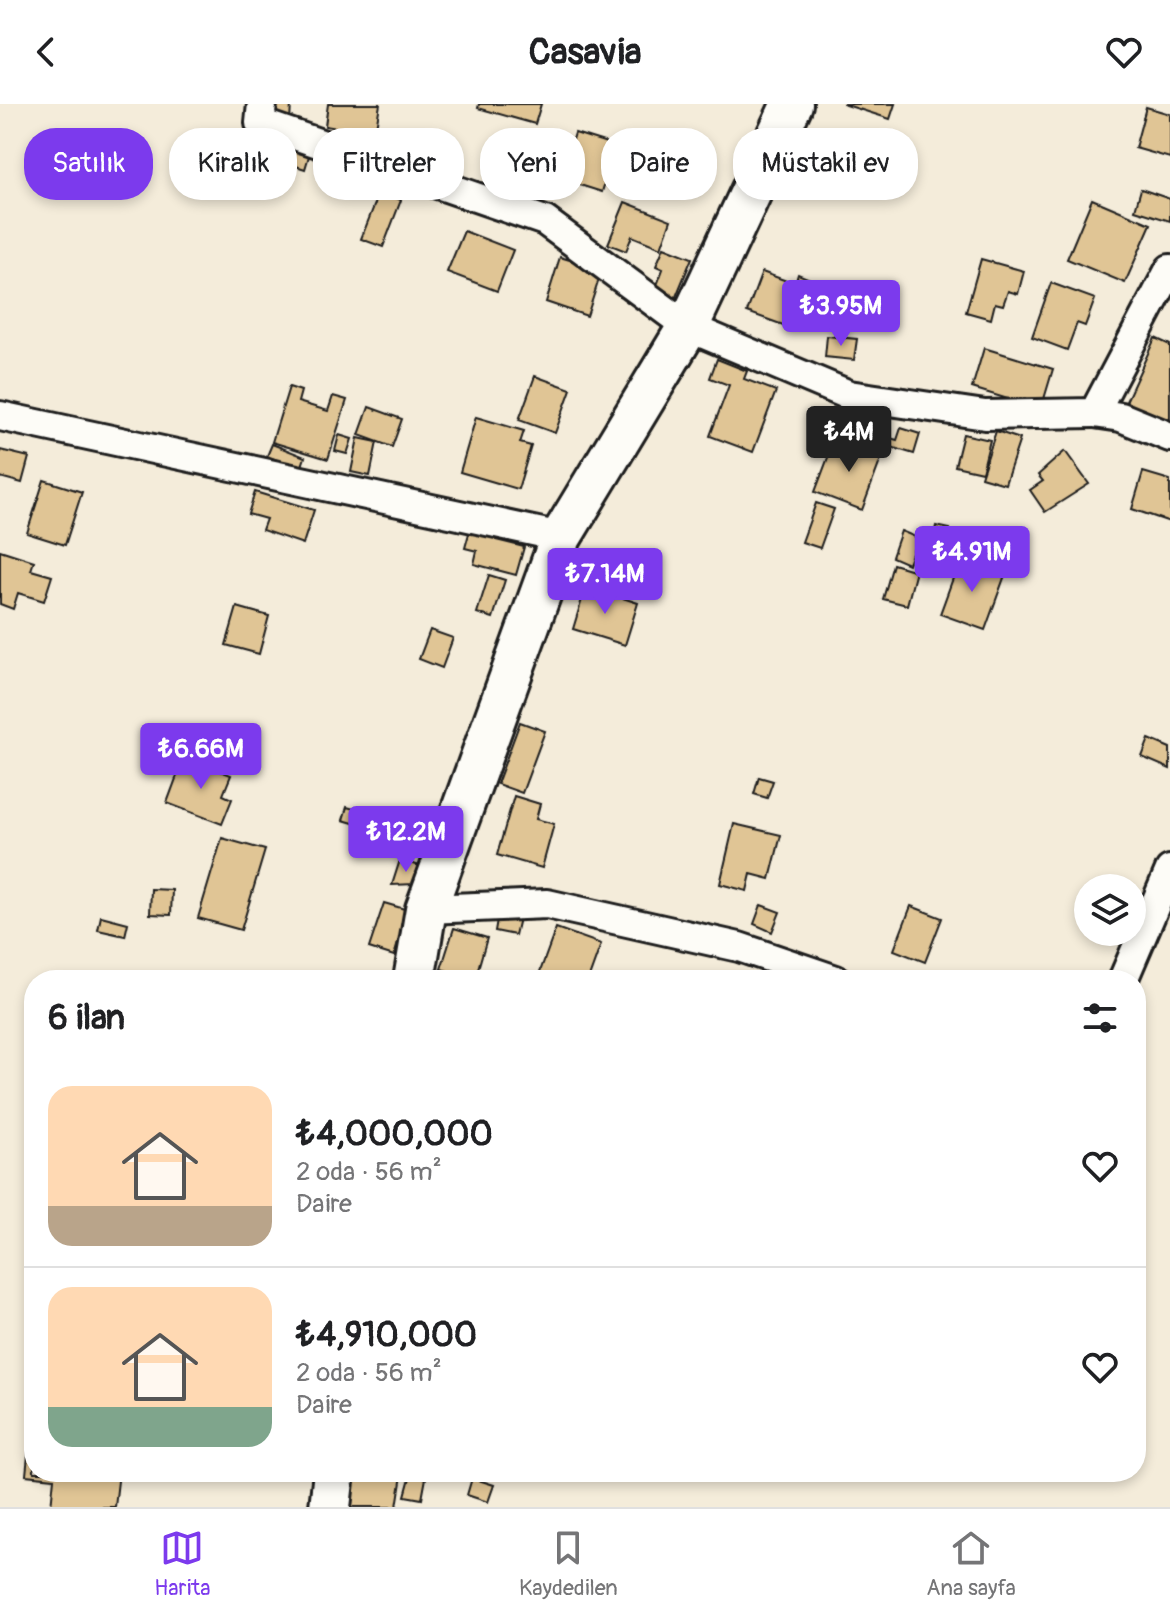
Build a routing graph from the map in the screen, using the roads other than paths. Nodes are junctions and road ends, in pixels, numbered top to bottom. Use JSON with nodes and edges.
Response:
{"nodes":[{"id":1,"x":262,"y":104,"type":"edge"},
{"id":2,"x":792,"y":104,"type":"edge"},
{"id":3,"x":1170,"y":269,"type":"edge"},
{"id":4,"x":688,"y":327,"type":"junction"},
{"id":5,"x":1094,"y":413,"type":"junction"},
{"id":6,"x":0,"y":416,"type":"edge"},
{"id":7,"x":1170,"y":437,"type":"edge"},
{"id":8,"x":561,"y":537,"type":"junction"},
{"id":9,"x":1170,"y":870,"type":"edge"},
{"id":10,"x":426,"y":909,"type":"junction"},
{"id":11,"x":416,"y":970,"type":"edge"},
{"id":12,"x":807,"y":970,"type":"edge"},
{"id":13,"x":1127,"y":970,"type":"edge"},
{"id":14,"x":333,"y":1482,"type":"edge"},
{"id":15,"x":330,"y":1507,"type":"edge"}],
"edges":[{"from":1,"to":4,"type":"street"},
{"from":2,"to":4,"type":"street"},
{"from":3,"to":5,"type":"street"},
{"from":4,"to":5,"type":"street"},
{"from":4,"to":8,"type":"street"},
{"from":5,"to":7,"type":"street"},
{"from":6,"to":8,"type":"street"},
{"from":8,"to":10,"type":"street"},
{"from":9,"to":13,"type":"street"},
{"from":10,"to":11,"type":"street"},
{"from":10,"to":12,"type":"street"},
{"from":14,"to":15,"type":"street"}]}
